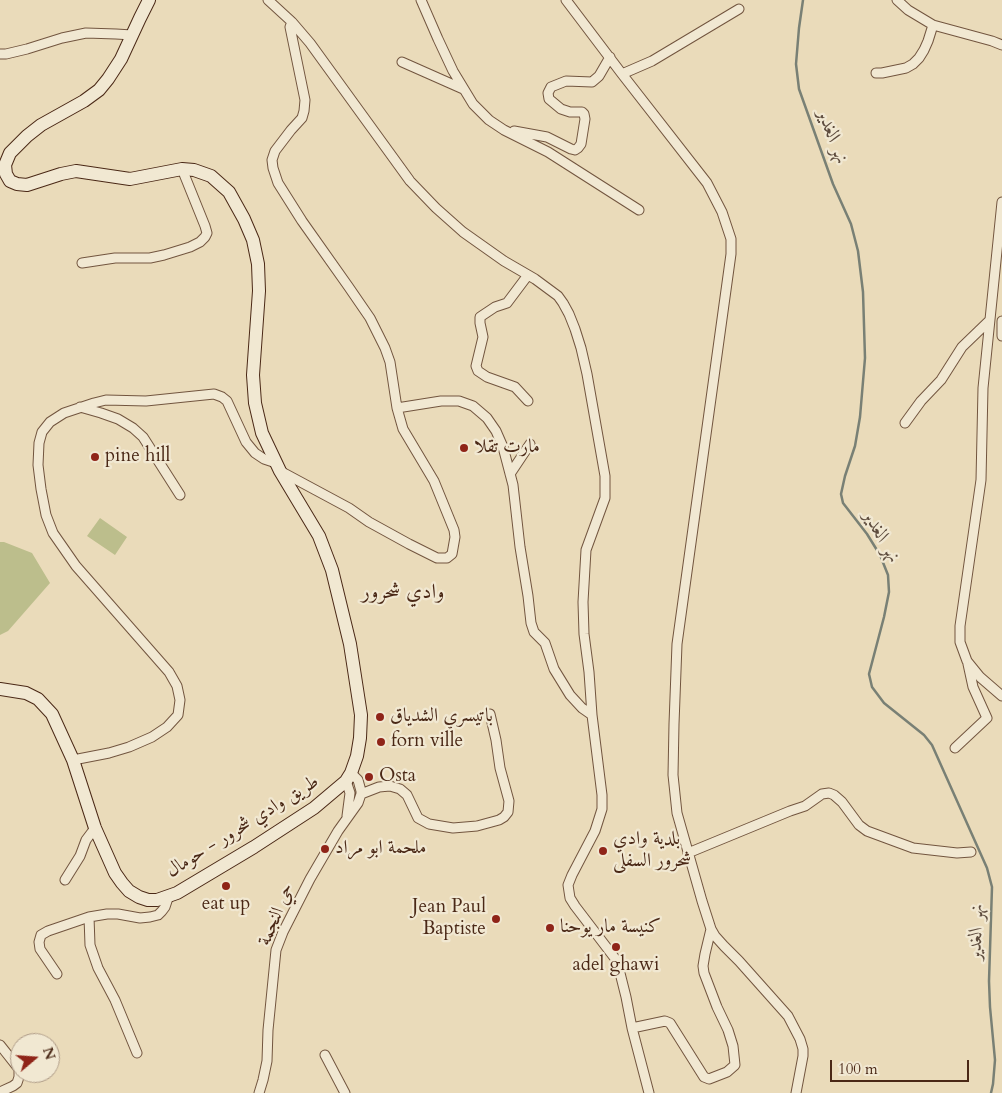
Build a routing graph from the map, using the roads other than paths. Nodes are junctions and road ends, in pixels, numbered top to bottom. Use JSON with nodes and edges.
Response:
{"nodes":[{"id":1,"x":150,"y":0,"type":"edge"},
{"id":2,"x":268,"y":0,"type":"edge"},
{"id":3,"x":421,"y":0,"type":"edge"},
{"id":4,"x":566,"y":0,"type":"edge"},
{"id":5,"x":896,"y":0,"type":"edge"},
{"id":6,"x":739,"y":9,"type":"dead end"},
{"id":7,"x":292,"y":22,"type":"junction"},
{"id":8,"x":932,"y":25,"type":"junction"},
{"id":9,"x":132,"y":35,"type":"junction"},
{"id":10,"x":1002,"y":46,"type":"edge"},
{"id":11,"x":0,"y":54,"type":"edge"},
{"id":12,"x":610,"y":57,"type":"junction"},
{"id":13,"x":402,"y":62,"type":"dead end"},
{"id":14,"x":876,"y":72,"type":"dead end"},
{"id":15,"x":622,"y":74,"type":"junction"},
{"id":16,"x":463,"y":89,"type":"junction"},
{"id":17,"x":504,"y":130,"type":"junction"},
{"id":18,"x":182,"y":169,"type":"junction"},
{"id":19,"x":1002,"y":202,"type":"edge"},
{"id":20,"x":640,"y":210,"type":"dead end"},
{"id":21,"x":82,"y":263,"type":"dead end"},
{"id":22,"x":528,"y":275,"type":"junction"},
{"id":23,"x":990,"y":320,"type":"junction"},
{"id":24,"x":1002,"y":322,"type":"edge"},
{"id":25,"x":1002,"y":336,"type":"edge"},
{"id":26,"x":528,"y":401,"type":"dead end"},
{"id":27,"x":79,"y":407,"type":"junction"},
{"id":28,"x":397,"y":408,"type":"junction"},
{"id":29,"x":905,"y":423,"type":"dead end"},
{"id":30,"x":530,"y":444,"type":"dead end"},
{"id":31,"x":278,"y":467,"type":"junction"},
{"id":32,"x":510,"y":474,"type":"junction"},
{"id":33,"x":180,"y":495,"type":"dead end"},
{"id":34,"x":967,"y":661,"type":"junction"},
{"id":35,"x":0,"y":689,"type":"edge"},
{"id":36,"x":1002,"y":696,"type":"edge"},
{"id":37,"x":490,"y":714,"type":"dead end"},
{"id":38,"x":592,"y":715,"type":"junction"},
{"id":39,"x":955,"y":748,"type":"dead end"},
{"id":40,"x":73,"y":760,"type":"junction"},
{"id":41,"x":348,"y":777,"type":"junction"},
{"id":42,"x":361,"y":794,"type":"junction"},
{"id":43,"x":346,"y":819,"type":"junction"},
{"id":44,"x":95,"y":828,"type":"junction"},
{"id":45,"x":971,"y":852,"type":"dead end"},
{"id":46,"x":688,"y":853,"type":"junction"},
{"id":47,"x":65,"y":880,"type":"dead end"},
{"id":48,"x":169,"y":895,"type":"junction"},
{"id":49,"x":89,"y":917,"type":"junction"},
{"id":50,"x":711,"y":929,"type":"junction"},
{"id":51,"x":57,"y":974,"type":"dead end"},
{"id":52,"x":632,"y":1028,"type":"junction"},
{"id":53,"x":0,"y":1045,"type":"edge"},
{"id":54,"x":137,"y":1053,"type":"dead end"},
{"id":55,"x":325,"y":1055,"type":"dead end"},
{"id":56,"x":0,"y":1092,"type":"edge"},
{"id":57,"x":259,"y":1093,"type":"edge"},
{"id":58,"x":346,"y":1093,"type":"edge"},
{"id":59,"x":649,"y":1093,"type":"edge"},
{"id":60,"x":796,"y":1093,"type":"edge"}],
"edges":[{"from":1,"to":9,"type":"main road"},
{"from":2,"to":7,"type":"street"},
{"from":3,"to":16,"type":"street"},
{"from":4,"to":12,"type":"street"},
{"from":5,"to":8,"type":"street"},
{"from":6,"to":15,"type":"street"},
{"from":7,"to":22,"type":"street"},
{"from":7,"to":28,"type":"street"},
{"from":8,"to":10,"type":"street"},
{"from":8,"to":14,"type":"street"},
{"from":9,"to":11,"type":"street"},
{"from":9,"to":18,"type":"main road"},
{"from":12,"to":15,"type":"street"},
{"from":12,"to":17,"type":"street"},
{"from":13,"to":16,"type":"street"},
{"from":15,"to":46,"type":"street"},
{"from":16,"to":17,"type":"street"},
{"from":17,"to":20,"type":"street"},
{"from":18,"to":21,"type":"street"},
{"from":18,"to":31,"type":"main road"},
{"from":19,"to":23,"type":"street"},
{"from":22,"to":26,"type":"street"},
{"from":22,"to":38,"type":"street"},
{"from":23,"to":29,"type":"street"},
{"from":23,"to":34,"type":"street"},
{"from":24,"to":25,"type":"street"},
{"from":27,"to":31,"type":"street"},
{"from":27,"to":33,"type":"street"},
{"from":27,"to":40,"type":"street"},
{"from":28,"to":31,"type":"street"},
{"from":28,"to":32,"type":"street"},
{"from":30,"to":32,"type":"street"},
{"from":31,"to":41,"type":"main road"},
{"from":32,"to":38,"type":"street"},
{"from":34,"to":36,"type":"street"},
{"from":34,"to":39,"type":"street"},
{"from":35,"to":40,"type":"main road","name":"طريق وادي شحرور - حومال"},
{"from":37,"to":42,"type":"street"},
{"from":38,"to":52,"type":"street"},
{"from":40,"to":44,"type":"main road","name":"طريق وادي شحرور - حومال"},
{"from":41,"to":42,"type":"street"},
{"from":41,"to":43,"type":"street"},
{"from":41,"to":48,"type":"main road","name":"طريق وادي شحرور - حومال"},
{"from":42,"to":43,"type":"street","name":"حي النجمة"},
{"from":43,"to":57,"type":"street","name":"حي النجمة"},
{"from":44,"to":47,"type":"street"},
{"from":44,"to":48,"type":"main road","name":"طريق وادي شحرور - حومال"},
{"from":45,"to":46,"type":"street"},
{"from":46,"to":50,"type":"street"},
{"from":48,"to":49,"type":"street"},
{"from":49,"to":51,"type":"street"},
{"from":49,"to":54,"type":"street"},
{"from":50,"to":52,"type":"street"},
{"from":50,"to":60,"type":"street"},
{"from":52,"to":59,"type":"street"},
{"from":53,"to":56,"type":"street"},
{"from":55,"to":58,"type":"street"}]}
